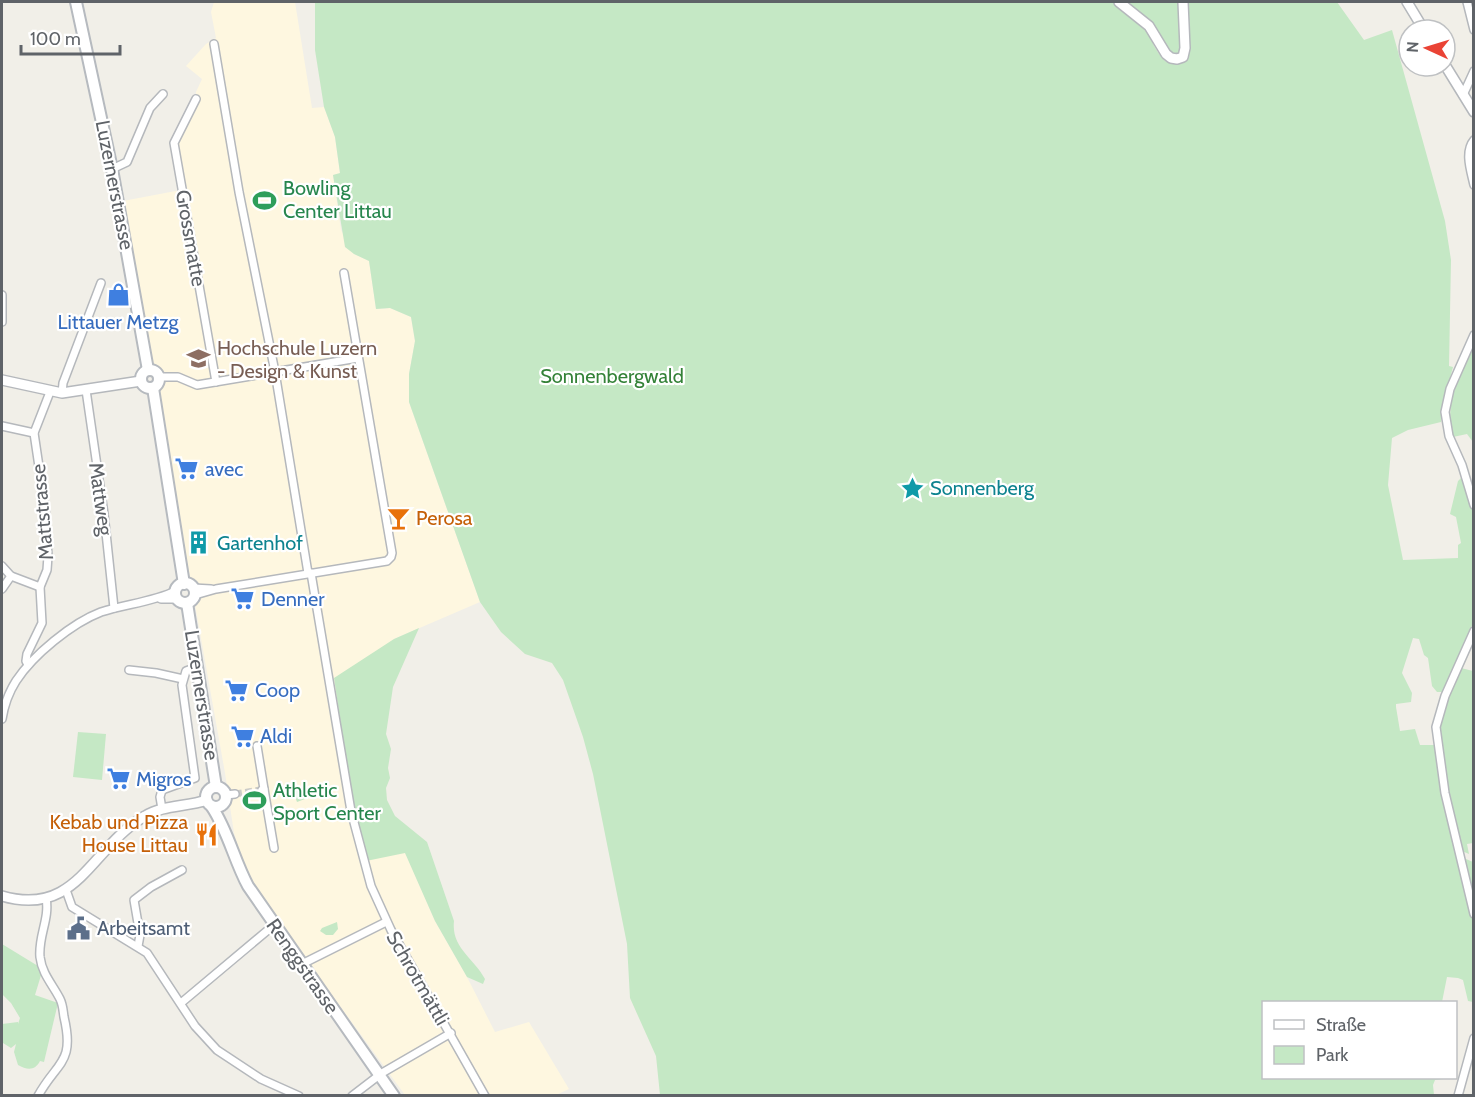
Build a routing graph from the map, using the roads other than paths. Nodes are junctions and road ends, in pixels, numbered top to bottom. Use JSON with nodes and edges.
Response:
{"nodes":[{"id":1,"x":76,"y":2,"type":"edge"},
{"id":2,"x":1119,"y":2,"type":"edge"},
{"id":3,"x":1183,"y":2,"type":"edge"},
{"id":4,"x":1407,"y":2,"type":"edge"},
{"id":5,"x":1467,"y":2,"type":"edge"},
{"id":6,"x":1417,"y":18,"type":"edge"},
{"id":7,"x":1473,"y":30,"type":"edge"},
{"id":8,"x":214,"y":44,"type":"dead end"},
{"id":9,"x":1473,"y":71,"type":"edge"},
{"id":10,"x":1453,"y":78,"type":"edge"},
{"id":11,"x":163,"y":94,"type":"dead end"},
{"id":12,"x":1463,"y":95,"type":"junction"},
{"id":13,"x":196,"y":99,"type":"dead end"},
{"id":14,"x":1473,"y":112,"type":"edge"},
{"id":15,"x":1473,"y":140,"type":"edge"},
{"id":16,"x":112,"y":169,"type":"junction"},
{"id":17,"x":1473,"y":185,"type":"edge"},
{"id":18,"x":344,"y":273,"type":"dead end"},
{"id":19,"x":100,"y":283,"type":"dead end"},
{"id":20,"x":2,"y":295,"type":"edge"},
{"id":21,"x":2,"y":322,"type":"edge"},
{"id":22,"x":1473,"y":335,"type":"edge"},
{"id":23,"x":358,"y":358,"type":"junction"},
{"id":24,"x":148,"y":370,"type":"junction"},
{"id":25,"x":274,"y":372,"type":"junction"},
{"id":26,"x":159,"y":378,"type":"junction"},
{"id":27,"x":2,"y":380,"type":"edge"},
{"id":28,"x":141,"y":381,"type":"junction"},
{"id":29,"x":216,"y":382,"type":"junction"},
{"id":30,"x":153,"y":388,"type":"junction"},
{"id":31,"x":86,"y":390,"type":"junction"},
{"id":32,"x":50,"y":392,"type":"junction"},
{"id":33,"x":62,"y":393,"type":"junction"},
{"id":34,"x":2,"y":426,"type":"edge"},
{"id":35,"x":34,"y":433,"type":"junction"},
{"id":36,"x":1473,"y":505,"type":"edge"},
{"id":37,"x":2,"y":566,"type":"edge"},
{"id":38,"x":309,"y":573,"type":"junction"},
{"id":39,"x":11,"y":576,"type":"junction"},
{"id":40,"x":40,"y":587,"type":"junction"},
{"id":41,"x":2,"y":589,"type":"edge"},
{"id":42,"x":185,"y":593,"type":"junction"},
{"id":43,"x":114,"y":609,"type":"junction"},
{"id":44,"x":1473,"y":631,"type":"edge"},
{"id":45,"x":28,"y":665,"type":"junction"},
{"id":46,"x":197,"y":667,"type":"junction"},
{"id":47,"x":129,"y":670,"type":"dead end"},
{"id":48,"x":183,"y":679,"type":"junction"},
{"id":49,"x":2,"y":719,"type":"edge"},
{"id":50,"x":257,"y":746,"type":"dead end"},
{"id":51,"x":216,"y":788,"type":"junction"},
{"id":52,"x":229,"y":797,"type":"junction"},
{"id":53,"x":209,"y":803,"type":"junction"},
{"id":54,"x":162,"y":809,"type":"junction"},
{"id":55,"x":225,"y":831,"type":"junction"},
{"id":56,"x":274,"y":848,"type":"dead end"},
{"id":57,"x":182,"y":870,"type":"dead end"},
{"id":58,"x":66,"y":890,"type":"junction"},
{"id":59,"x":2,"y":896,"type":"edge"},
{"id":60,"x":46,"y":898,"type":"junction"},
{"id":61,"x":1473,"y":914,"type":"edge"},
{"id":62,"x":386,"y":922,"type":"junction"},
{"id":63,"x":274,"y":925,"type":"junction"},
{"id":64,"x":138,"y":946,"type":"junction"},
{"id":65,"x":302,"y":964,"type":"junction"},
{"id":66,"x":181,"y":1003,"type":"junction"},
{"id":67,"x":451,"y":1034,"type":"junction"},
{"id":68,"x":1473,"y":1038,"type":"edge"},
{"id":69,"x":379,"y":1075,"type":"junction"},
{"id":70,"x":38,"y":1095,"type":"edge"},
{"id":71,"x":299,"y":1095,"type":"edge"},
{"id":72,"x":352,"y":1095,"type":"edge"},
{"id":73,"x":394,"y":1095,"type":"edge"},
{"id":74,"x":486,"y":1095,"type":"edge"},
{"id":75,"x":1458,"y":1095,"type":"edge"}],
"edges":[{"from":1,"to":16,"type":"main road","name":"Luzernerstrasse"},
{"from":2,"to":3,"type":"street"},
{"from":4,"to":6,"type":"street"},
{"from":5,"to":7,"type":"street"},
{"from":8,"to":25,"type":"street"},
{"from":9,"to":12,"type":"street"},
{"from":10,"to":12,"type":"street"},
{"from":11,"to":16,"type":"street"},
{"from":12,"to":14,"type":"street"},
{"from":13,"to":29,"type":"street","name":"Grossmatte"},
{"from":15,"to":17,"type":"street"},
{"from":16,"to":24,"type":"main road","name":"Luzernerstrasse"},
{"from":18,"to":23,"type":"street"},
{"from":19,"to":33,"type":"street"},
{"from":20,"to":21,"type":"street"},
{"from":22,"to":36,"type":"street"},
{"from":23,"to":25,"type":"street"},
{"from":23,"to":38,"type":"street"},
{"from":24,"to":26,"type":"main road"},
{"from":24,"to":28,"type":"main road"},
{"from":25,"to":29,"type":"street"},
{"from":25,"to":38,"type":"street"},
{"from":26,"to":29,"type":"street"},
{"from":26,"to":30,"type":"main road"},
{"from":27,"to":32,"type":"street"},
{"from":28,"to":30,"type":"main road"},
{"from":28,"to":31,"type":"street"},
{"from":30,"to":42,"type":"main road","name":"Luzernerstrasse"},
{"from":31,"to":33,"type":"street"},
{"from":31,"to":43,"type":"street","name":"Mattweg"},
{"from":32,"to":33,"type":"street"},
{"from":32,"to":35,"type":"street","name":"Mattstrasse"},
{"from":34,"to":35,"type":"street"},
{"from":35,"to":40,"type":"street","name":"Mattstrasse"},
{"from":37,"to":39,"type":"street"},
{"from":38,"to":42,"type":"street"},
{"from":38,"to":62,"type":"street","name":"Schrotmättli"},
{"from":39,"to":40,"type":"street"},
{"from":39,"to":41,"type":"street"},
{"from":40,"to":45,"type":"street","name":"Mattstrasse"},
{"from":42,"to":43,"type":"street"},
{"from":42,"to":46,"type":"main road","name":"Luzernerstrasse"},
{"from":43,"to":45,"type":"street"},
{"from":44,"to":61,"type":"street"},
{"from":45,"to":49,"type":"street"},
{"from":46,"to":48,"type":"street"},
{"from":46,"to":51,"type":"main road","name":"Luzernerstrasse"},
{"from":47,"to":48,"type":"street"},
{"from":48,"to":54,"type":"street"},
{"from":50,"to":56,"type":"street"},
{"from":51,"to":52,"type":"main road"},
{"from":51,"to":53,"type":"main road"},
{"from":52,"to":53,"type":"main road"},
{"from":52,"to":55,"type":"main road","name":"Renggstrasse"},
{"from":53,"to":54,"type":"street"},
{"from":53,"to":55,"type":"main road","name":"Renggstrasse"},
{"from":54,"to":58,"type":"street"},
{"from":55,"to":63,"type":"main road","name":"Renggstrasse"},
{"from":57,"to":64,"type":"street"},
{"from":58,"to":60,"type":"street"},
{"from":58,"to":64,"type":"street"},
{"from":59,"to":60,"type":"street"},
{"from":60,"to":70,"type":"street"},
{"from":62,"to":65,"type":"street","name":"Schrotmättli"},
{"from":62,"to":67,"type":"street","name":"Schrotmättli"},
{"from":63,"to":65,"type":"main road","name":"Renggstrasse"},
{"from":63,"to":66,"type":"street"},
{"from":64,"to":66,"type":"street"},
{"from":65,"to":69,"type":"main road","name":"Renggstrasse"},
{"from":66,"to":71,"type":"street"},
{"from":67,"to":69,"type":"street","name":"Schrotmättli"},
{"from":67,"to":74,"type":"street","name":"Schrotmättli"},
{"from":68,"to":75,"type":"street"},
{"from":69,"to":72,"type":"street","name":"Schrotmättli"},
{"from":69,"to":73,"type":"main road","name":"Renggstrasse"}]}
